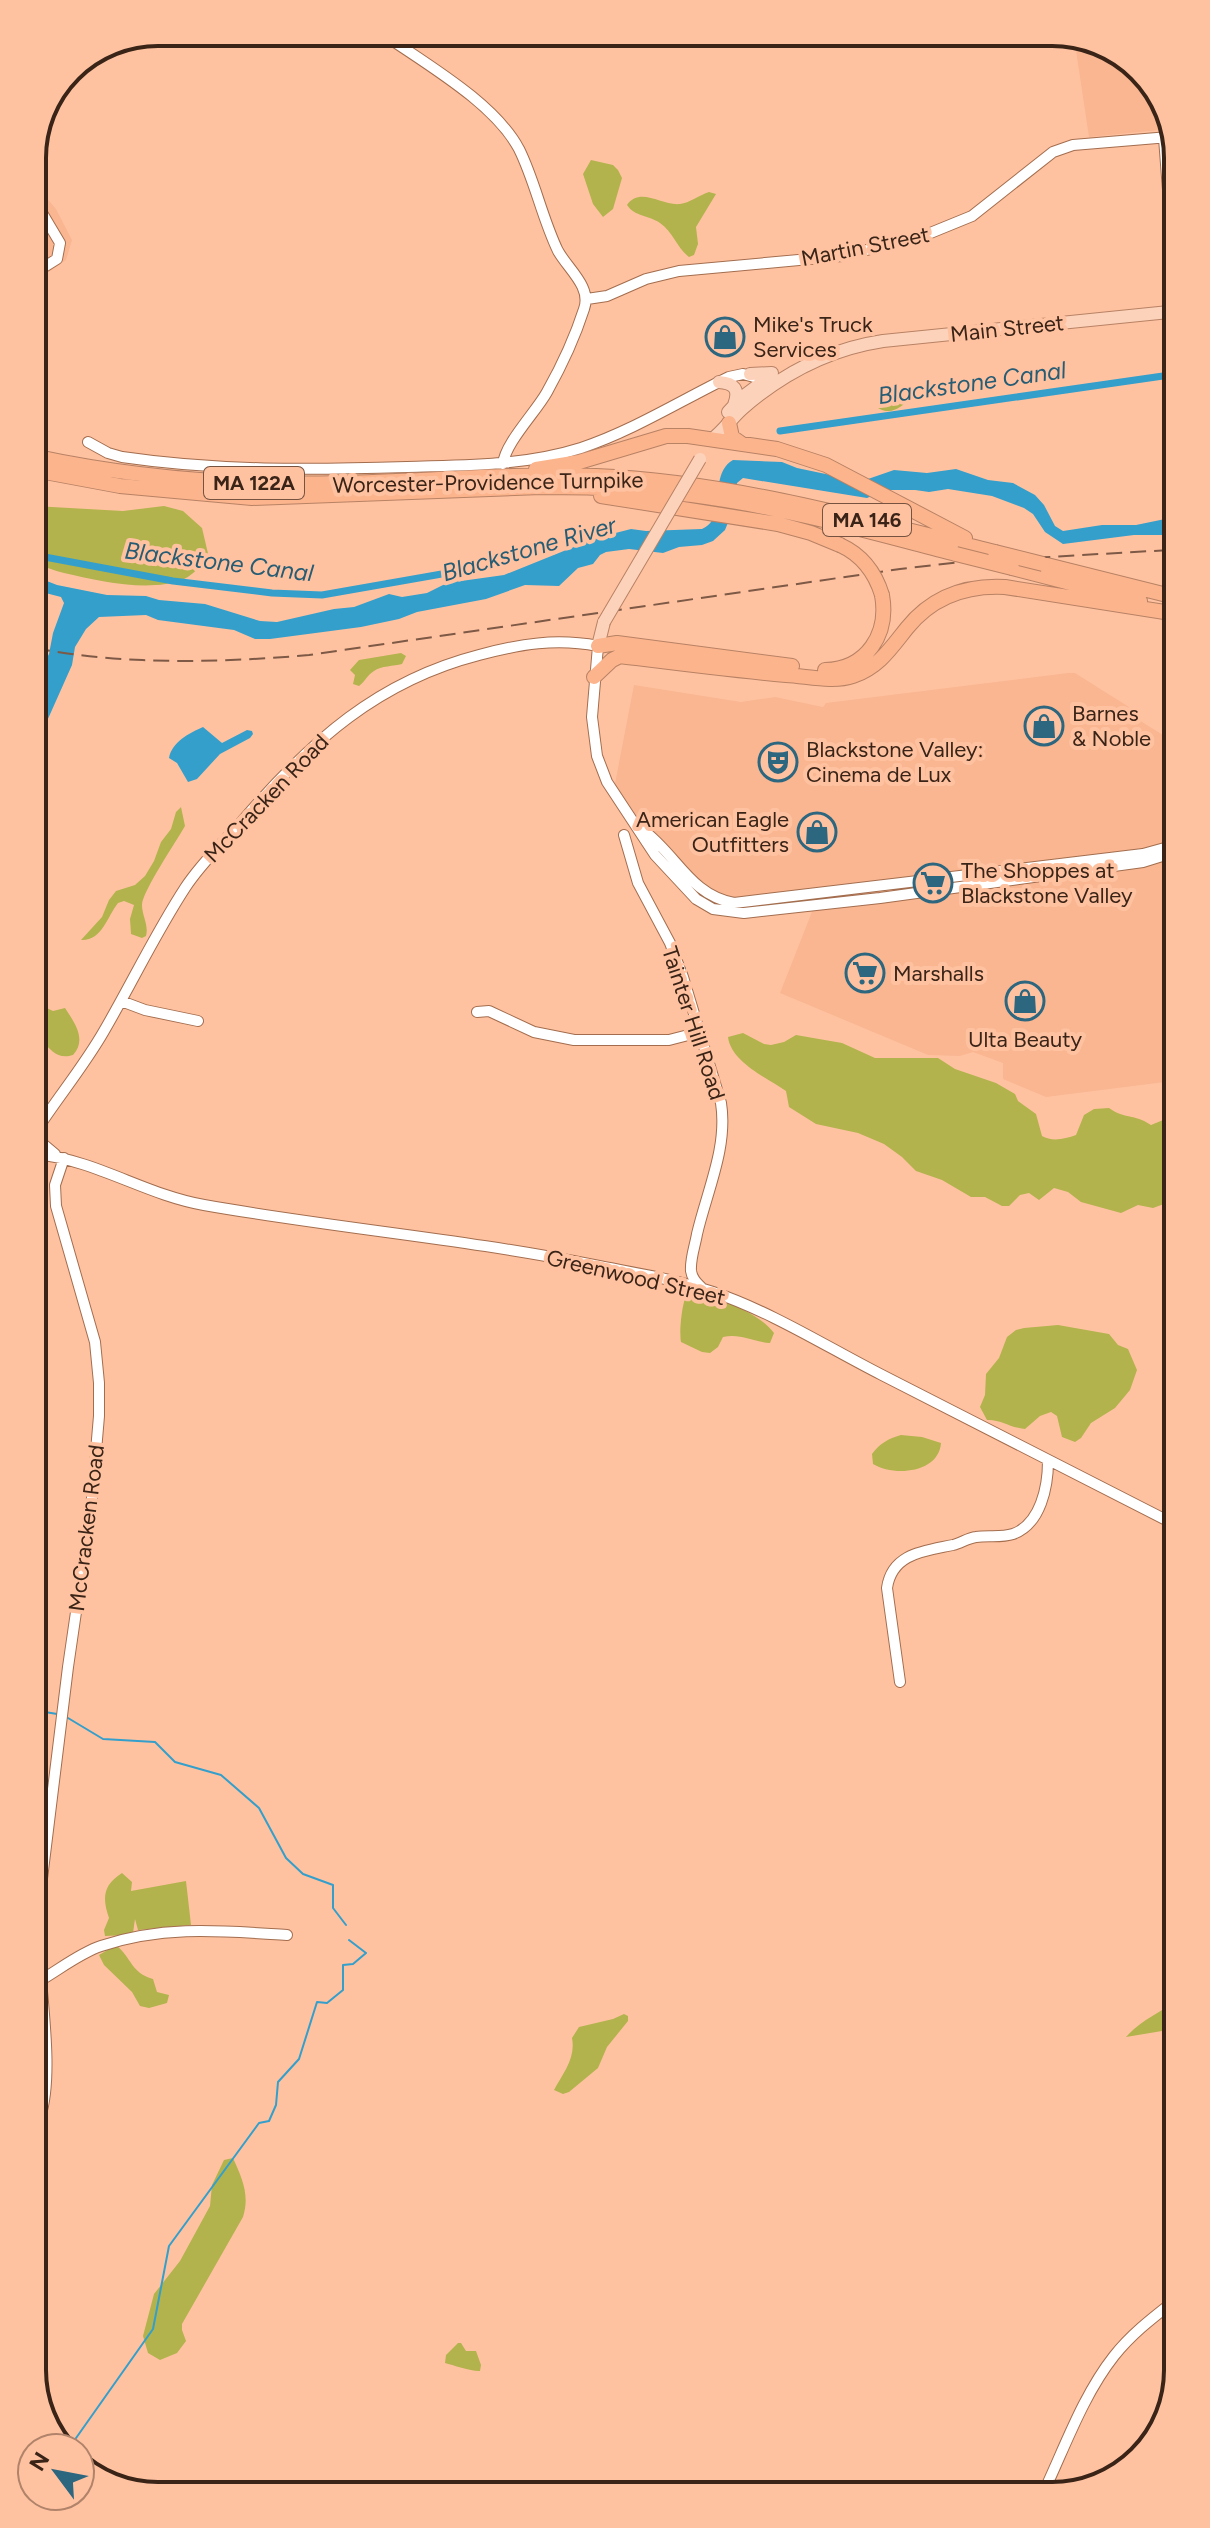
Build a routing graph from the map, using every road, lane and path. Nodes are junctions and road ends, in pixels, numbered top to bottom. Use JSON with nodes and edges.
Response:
{"nodes":[{"id":1,"x":400,"y":46,"type":"edge"},
{"id":2,"x":1162,"y":138,"type":"edge"},
{"id":3,"x":46,"y":220,"type":"edge"},
{"id":4,"x":46,"y":266,"type":"edge"},
{"id":5,"x":587,"y":299,"type":"junction"},
{"id":6,"x":1164,"y":313,"type":"edge"},
{"id":7,"x":846,"y":349,"type":"junction"},
{"id":8,"x":775,"y":373,"type":"junction"},
{"id":9,"x":750,"y":374,"type":"junction"},
{"id":10,"x":719,"y":382,"type":"junction"},
{"id":11,"x":761,"y":388,"type":"junction"},
{"id":12,"x":734,"y":406,"type":"junction"},
{"id":13,"x":729,"y":423,"type":"junction"},
{"id":14,"x":711,"y":440,"type":"junction"},
{"id":15,"x":88,"y":442,"type":"dead end"},
{"id":16,"x":742,"y":444,"type":"junction"},
{"id":17,"x":46,"y":458,"type":"edge"},
{"id":18,"x":503,"y":464,"type":"junction"},
{"id":19,"x":46,"y":473,"type":"edge"},
{"id":20,"x":476,"y":477,"type":"junction"},
{"id":21,"x":707,"y":498,"type":"junction"},
{"id":22,"x":738,"y":503,"type":"junction"},
{"id":23,"x":995,"y":552,"type":"junction"},
{"id":24,"x":1164,"y":594,"type":"edge"},
{"id":25,"x":1164,"y":608,"type":"edge"},
{"id":26,"x":1164,"y":609,"type":"edge"},
{"id":27,"x":598,"y":646,"type":"junction"},
{"id":28,"x":620,"y":656,"type":"junction"},
{"id":29,"x":594,"y":677,"type":"junction"},
{"id":30,"x":639,"y":827,"type":"junction"},
{"id":31,"x":624,"y":835,"type":"dead end"},
{"id":32,"x":1164,"y":848,"type":"edge"},
{"id":33,"x":1164,"y":856,"type":"edge"},
{"id":34,"x":121,"y":1001,"type":"junction"},
{"id":35,"x":477,"y":1012,"type":"dead end"},
{"id":36,"x":198,"y":1021,"type":"dead end"},
{"id":37,"x":700,"y":1032,"type":"junction"},
{"id":38,"x":48,"y":1111,"type":"joint"},
{"id":39,"x":46,"y":1114,"type":"edge"},
{"id":40,"x":46,"y":1146,"type":"edge"},
{"id":41,"x":46,"y":1155,"type":"edge"},
{"id":42,"x":61,"y":1157,"type":"junction"},
{"id":43,"x":691,"y":1264,"type":"junction"},
{"id":44,"x":674,"y":1282,"type":"junction"},
{"id":45,"x":702,"y":1289,"type":"junction"},
{"id":46,"x":1048,"y":1461,"type":"junction"},
{"id":47,"x":1164,"y":1519,"type":"edge"},
{"id":48,"x":900,"y":1682,"type":"dead end"},
{"id":49,"x":46,"y":1832,"type":"edge"},
{"id":50,"x":287,"y":1935,"type":"dead end"},
{"id":51,"x":46,"y":1977,"type":"edge"},
{"id":52,"x":1164,"y":2309,"type":"edge"},
{"id":53,"x":1049,"y":2482,"type":"edge"}],
"edges":[{"from":1,"to":5,"type":"street"},
{"from":2,"to":5,"type":"street","name":"Martin Street"},
{"from":3,"to":4,"type":"street"},
{"from":5,"to":18,"type":"street"},
{"from":6,"to":7,"type":"main road","name":"Main Street"},
{"from":7,"to":8,"type":"main road","name":"Main Street"},
{"from":7,"to":11,"type":"main road","name":"Main Street"},
{"from":8,"to":9,"type":"main road"},
{"from":8,"to":11,"type":"main road","name":"Main Street"},
{"from":9,"to":10,"type":"street"},
{"from":9,"to":11,"type":"street"},
{"from":10,"to":11,"type":"street"},
{"from":10,"to":12,"type":"main road"},
{"from":10,"to":18,"type":"street"},
{"from":11,"to":12,"type":"main road","name":"Main Street"},
{"from":11,"to":13,"type":"main road","name":"Main Street"},
{"from":12,"to":14,"type":"main road","name":"Main Street"},
{"from":13,"to":14,"type":"main road","name":"Main Street"},
{"from":13,"to":16,"type":"highway"},
{"from":14,"to":16,"type":"highway"},
{"from":14,"to":20,"type":"highway","number":"MA 122A"},
{"from":14,"to":27,"type":"main road","name":"Main Street","bridge":true},
{"from":15,"to":18,"type":"street"},
{"from":16,"to":23,"type":"highway"},
{"from":17,"to":20,"type":"highway","name":"Worcester-Providence Turnpike","number":"MA 122A"},
{"from":19,"to":21,"type":"highway","name":"Worcester-Providence Turnpike","number":"MA 122A"},
{"from":20,"to":21,"type":"highway","name":"Worcester-Providence Turnpike","number":"MA 146"},
{"from":21,"to":22,"type":"highway","number":"MA 122A"},
{"from":21,"to":22,"type":"highway","name":"Worcester-Providence Turnpike","number":"MA 146"},
{"from":22,"to":23,"type":"highway","name":"Worcester-Providence Turnpike","number":"MA 146"},
{"from":22,"to":25,"type":"highway","name":"Worcester-Providence Turnpike","number":"MA 146","bridge":true},
{"from":22,"to":27,"type":"highway","number":"MA 122A","bridge":true},
{"from":23,"to":24,"type":"highway","name":"Worcester-Providence Turnpike","number":"MA 146","bridge":true},
{"from":26,"to":28,"type":"highway"},
{"from":27,"to":28,"type":"highway"},
{"from":27,"to":29,"type":"street"},
{"from":27,"to":34,"type":"street","name":"McCracken Road"},
{"from":28,"to":29,"type":"highway"},
{"from":29,"to":30,"type":"street"},
{"from":30,"to":32,"type":"street"},
{"from":30,"to":33,"type":"street"},
{"from":31,"to":37,"type":"street","name":"Tainter Hill Road"},
{"from":34,"to":36,"type":"street"},
{"from":34,"to":38,"type":"street","name":"McCracken Road"},
{"from":35,"to":37,"type":"street"},
{"from":37,"to":43,"type":"street","name":"Tainter Hill Road"},
{"from":38,"to":39,"type":"street","name":"McCracken Road"},
{"from":40,"to":42,"type":"street","name":"Greenwood Street"},
{"from":41,"to":42,"type":"street","name":"Greenwood Street"},
{"from":42,"to":44,"type":"street","name":"Greenwood Street"},
{"from":42,"to":49,"type":"street","name":"McCracken Road"},
{"from":43,"to":44,"type":"street"},
{"from":43,"to":45,"type":"street"},
{"from":44,"to":45,"type":"street","name":"Greenwood Street"},
{"from":45,"to":46,"type":"street","name":"Greenwood Street"},
{"from":46,"to":47,"type":"street","name":"Greenwood Street"},
{"from":46,"to":48,"type":"street"},
{"from":50,"to":51,"type":"street"},
{"from":52,"to":53,"type":"street"}]}
